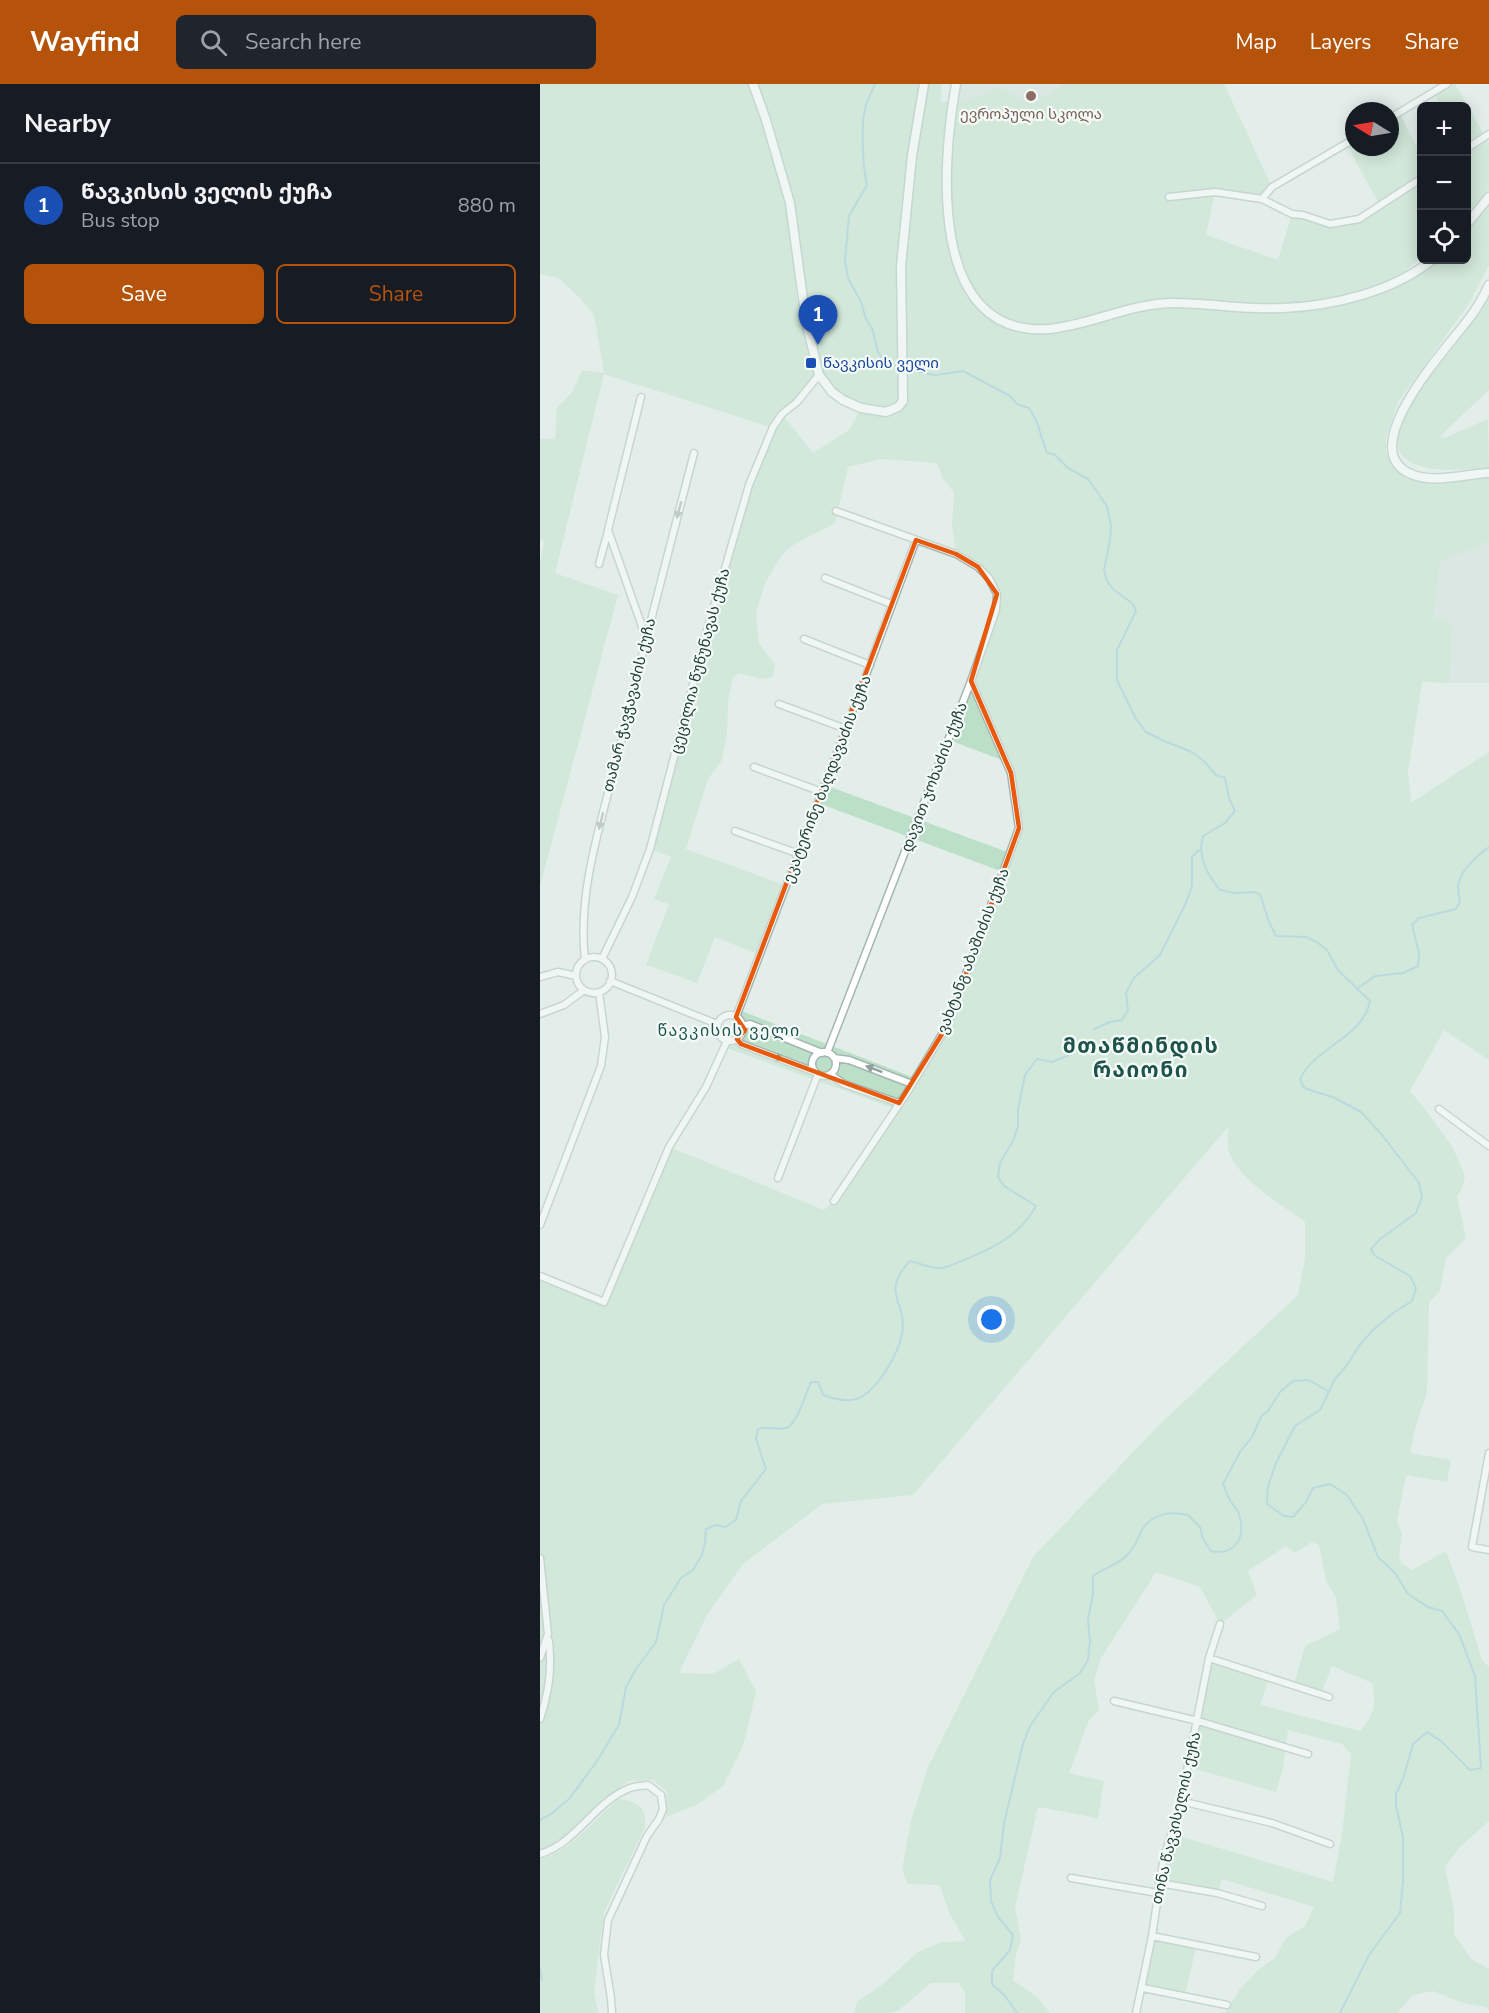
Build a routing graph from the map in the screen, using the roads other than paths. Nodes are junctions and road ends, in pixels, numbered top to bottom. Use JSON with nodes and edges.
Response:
{"nodes":[{"id":1,"x":753,"y":84,"type":"edge"},
{"id":2,"x":924,"y":84,"type":"edge"},
{"id":3,"x":957,"y":84,"type":"edge"},
{"id":4,"x":1447,"y":84,"type":"edge"},
{"id":5,"x":1399,"y":112,"type":"edge"},
{"id":6,"x":1489,"y":134,"type":"edge"},
{"id":7,"x":1345,"y":144,"type":"edge"},
{"id":8,"x":1471,"y":146,"type":"edge"},
{"id":9,"x":1417,"y":181,"type":"edge"},
{"id":10,"x":1169,"y":197,"type":"dead end"},
{"id":11,"x":1489,"y":197,"type":"edge"},
{"id":12,"x":1262,"y":199,"type":"junction"},
{"id":13,"x":1471,"y":220,"type":"edge"},
{"id":14,"x":1426,"y":264,"type":"edge"},
{"id":15,"x":1489,"y":285,"type":"edge"},
{"id":16,"x":819,"y":375,"type":"junction"},
{"id":17,"x":641,"y":397,"type":"dead end"},
{"id":18,"x":694,"y":453,"type":"dead end"},
{"id":19,"x":1489,"y":473,"type":"edge"},
{"id":20,"x":836,"y":511,"type":"dead end"},
{"id":21,"x":608,"y":530,"type":"junction"},
{"id":22,"x":916,"y":540,"type":"junction"},
{"id":23,"x":599,"y":564,"type":"dead end"},
{"id":24,"x":825,"y":578,"type":"dead end"},
{"id":25,"x":891,"y":604,"type":"junction"},
{"id":26,"x":646,"y":636,"type":"junction"},
{"id":27,"x":804,"y":639,"type":"dead end"},
{"id":28,"x":870,"y":664,"type":"junction"},
{"id":29,"x":971,"y":681,"type":"junction"},
{"id":30,"x":779,"y":704,"type":"dead end"},
{"id":31,"x":846,"y":729,"type":"junction"},
{"id":32,"x":754,"y":767,"type":"dead end"},
{"id":33,"x":822,"y":792,"type":"junction"},
{"id":34,"x":735,"y":831,"type":"dead end"},
{"id":35,"x":799,"y":854,"type":"junction"},
{"id":36,"x":602,"y":959,"type":"junction"},
{"id":37,"x":585,"y":960,"type":"junction"},
{"id":38,"x":576,"y":976,"type":"junction"},
{"id":39,"x":540,"y":977,"type":"edge"},
{"id":40,"x":610,"y":981,"type":"junction"},
{"id":41,"x":584,"y":990,"type":"junction"},
{"id":42,"x":598,"y":992,"type":"junction"},
{"id":43,"x":540,"y":1014,"type":"edge"},
{"id":44,"x":736,"y":1017,"type":"junction"},
{"id":45,"x":717,"y":1024,"type":"junction"},
{"id":46,"x":742,"y":1026,"type":"junction"},
{"id":47,"x":737,"y":1039,"type":"junction"},
{"id":48,"x":727,"y":1041,"type":"junction"},
{"id":49,"x":825,"y":1053,"type":"junction"},
{"id":50,"x":834,"y":1058,"type":"junction"},
{"id":51,"x":816,"y":1073,"type":"junction"},
{"id":52,"x":830,"y":1074,"type":"junction"},
{"id":53,"x":912,"y":1084,"type":"junction"},
{"id":54,"x":899,"y":1103,"type":"junction"},
{"id":55,"x":1439,"y":1109,"type":"dead end"},
{"id":56,"x":1489,"y":1146,"type":"edge"},
{"id":57,"x":778,"y":1178,"type":"dead end"},
{"id":58,"x":834,"y":1201,"type":"dead end"},
{"id":59,"x":543,"y":1209,"type":"edge"},
{"id":60,"x":540,"y":1225,"type":"edge"},
{"id":61,"x":540,"y":1276,"type":"edge"},
{"id":62,"x":1489,"y":1453,"type":"edge"},
{"id":63,"x":1489,"y":1550,"type":"edge"},
{"id":64,"x":540,"y":1558,"type":"edge"},
{"id":65,"x":1220,"y":1624,"type":"dead end"},
{"id":66,"x":548,"y":1634,"type":"junction"},
{"id":67,"x":540,"y":1658,"type":"edge"},
{"id":68,"x":1209,"y":1658,"type":"junction"},
{"id":69,"x":1329,"y":1697,"type":"dead end"},
{"id":70,"x":1114,"y":1701,"type":"dead end"},
{"id":71,"x":540,"y":1719,"type":"edge"},
{"id":72,"x":1198,"y":1721,"type":"junction"},
{"id":73,"x":1308,"y":1754,"type":"dead end"},
{"id":74,"x":1181,"y":1800,"type":"junction"},
{"id":75,"x":1330,"y":1844,"type":"dead end"},
{"id":76,"x":540,"y":1854,"type":"edge"},
{"id":77,"x":1071,"y":1878,"type":"dead end"},
{"id":78,"x":1159,"y":1883,"type":"junction"},
{"id":79,"x":1158,"y":1893,"type":"junction"},
{"id":80,"x":1262,"y":1906,"type":"dead end"},
{"id":81,"x":1152,"y":1936,"type":"junction"},
{"id":82,"x":1256,"y":1957,"type":"dead end"},
{"id":83,"x":1143,"y":1988,"type":"junction"},
{"id":84,"x":1227,"y":2005,"type":"dead end"},
{"id":85,"x":612,"y":2013,"type":"edge"},
{"id":86,"x":1137,"y":2013,"type":"edge"}],
"edges":[{"from":1,"to":16,"type":"main road"},
{"from":2,"to":16,"type":"main road"},
{"from":3,"to":14,"type":"main road"},
{"from":4,"to":5,"type":"street"},
{"from":6,"to":8,"type":"street"},
{"from":7,"to":12,"type":"street"},
{"from":9,"to":12,"type":"street"},
{"from":10,"to":12,"type":"street"},
{"from":11,"to":13,"type":"main road"},
{"from":15,"to":19,"type":"main road"},
{"from":16,"to":36,"type":"street","name":"ცეცილია წუწუნავას ქუჩა"},
{"from":17,"to":21,"type":"street"},
{"from":18,"to":26,"type":"street","name":"თამარ ჭავჭავაძის ქუჩა","one_way":true},
{"from":20,"to":22,"type":"street"},
{"from":21,"to":23,"type":"street"},
{"from":21,"to":26,"type":"street"},
{"from":22,"to":25,"type":"street","name":"ეკატერინე ბაღდავაძის ქუჩა"},
{"from":22,"to":29,"type":"street","name":"დავით ჯოხაძის ქუჩა"},
{"from":24,"to":25,"type":"street"},
{"from":25,"to":28,"type":"street","name":"ეკატერინე ბაღდავაძის ქუჩა"},
{"from":26,"to":37,"type":"street","name":"თამარ ჭავჭავაძის ქუჩა","one_way":true},
{"from":27,"to":28,"type":"street"},
{"from":28,"to":31,"type":"street","name":"ეკატერინე ბაღდავაძის ქუჩა"},
{"from":29,"to":49,"type":"street","name":"დავით ჯოხაძის ქუჩა"},
{"from":29,"to":53,"type":"street","name":"ვახტანგ აბაშიძის ქუჩა"},
{"from":30,"to":31,"type":"street"},
{"from":31,"to":33,"type":"street","name":"ეკატერინე ბაღდავაძის ქუჩა"},
{"from":32,"to":33,"type":"street"},
{"from":33,"to":35,"type":"street","name":"ეკატერინე ბაღდავაძის ქუჩა"},
{"from":34,"to":35,"type":"street"},
{"from":35,"to":44,"type":"street","name":"ეკატერინე ბაღდავაძის ქუჩა"},
{"from":36,"to":37,"type":"street"},
{"from":36,"to":40,"type":"street"},
{"from":37,"to":38,"type":"street"},
{"from":38,"to":39,"type":"street"},
{"from":38,"to":41,"type":"street"},
{"from":40,"to":42,"type":"street"},
{"from":40,"to":45,"type":"street"},
{"from":41,"to":42,"type":"street"},
{"from":41,"to":43,"type":"street"},
{"from":42,"to":59,"type":"street"},
{"from":44,"to":45,"type":"street"},
{"from":44,"to":46,"type":"street"},
{"from":45,"to":48,"type":"street"},
{"from":46,"to":47,"type":"street"},
{"from":46,"to":49,"type":"street"},
{"from":47,"to":48,"type":"street"},
{"from":47,"to":51,"type":"street","one_way":true},
{"from":48,"to":61,"type":"street"},
{"from":49,"to":50,"type":"street"},
{"from":49,"to":51,"type":"street"},
{"from":50,"to":52,"type":"street"},
{"from":53,"to":50,"type":"street","one_way":true},
{"from":51,"to":52,"type":"street"},
{"from":51,"to":57,"type":"street"},
{"from":52,"to":54,"type":"street"},
{"from":53,"to":54,"type":"street","name":"ვახტანგ აბაშიძის ქუჩა"},
{"from":54,"to":58,"type":"street","name":"ვახტანგ აბაშიძის ქუჩა"},
{"from":55,"to":56,"type":"street"},
{"from":59,"to":60,"type":"street"},
{"from":62,"to":63,"type":"street"},
{"from":64,"to":66,"type":"street"},
{"from":65,"to":68,"type":"street","name":"თინა წავკისელის ქუჩა"},
{"from":66,"to":67,"type":"street"},
{"from":66,"to":71,"type":"street"},
{"from":68,"to":69,"type":"street"},
{"from":68,"to":72,"type":"street","name":"თინა წავკისელის ქუჩა"},
{"from":70,"to":72,"type":"street"},
{"from":72,"to":73,"type":"street"},
{"from":72,"to":74,"type":"street","name":"თინა წავკისელის ქუჩა"},
{"from":74,"to":75,"type":"street"},
{"from":74,"to":78,"type":"street","name":"თინა წავკისელის ქუჩა"},
{"from":76,"to":85,"type":"street"},
{"from":77,"to":79,"type":"street"},
{"from":78,"to":79,"type":"street","name":"თინა წავკისელის ქუჩა"},
{"from":78,"to":80,"type":"street"},
{"from":79,"to":81,"type":"street","name":"თინა წავკისელის ქუჩა"},
{"from":81,"to":82,"type":"street"},
{"from":81,"to":83,"type":"street","name":"თინა წავკისელის ქუჩა"},
{"from":83,"to":84,"type":"street"},
{"from":83,"to":86,"type":"street","name":"თინა წავკისელის ქუჩა"}]}
